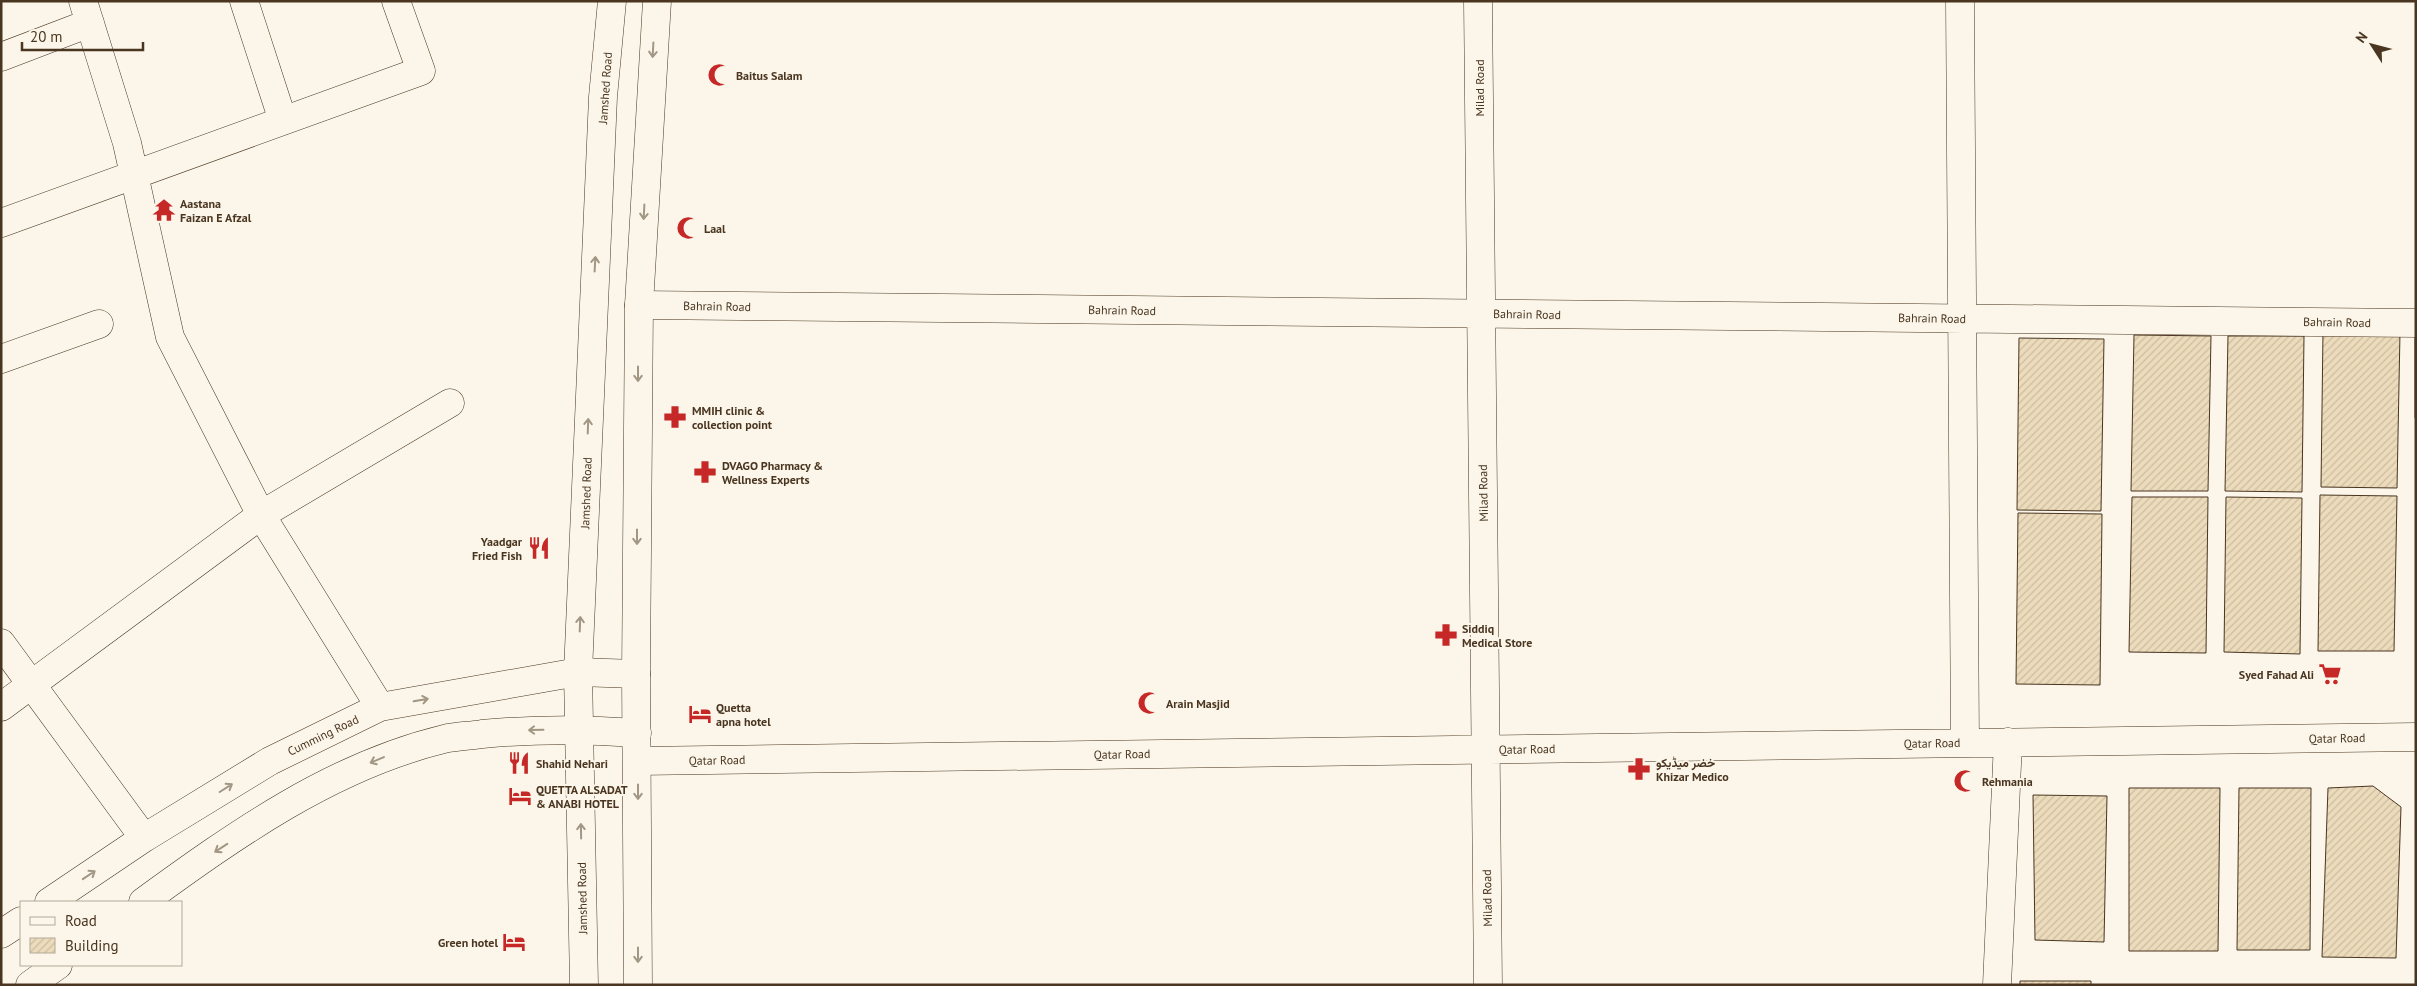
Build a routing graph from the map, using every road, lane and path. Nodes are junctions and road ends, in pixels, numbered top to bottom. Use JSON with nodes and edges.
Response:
{"nodes":[{"id":1,"x":244,"y":1,"type":"edge"},
{"id":2,"x":396,"y":1,"type":"edge"},
{"id":3,"x":612,"y":1,"type":"edge"},
{"id":4,"x":1478,"y":1,"type":"edge"},
{"id":5,"x":1960,"y":1,"type":"edge"},
{"id":6,"x":662,"y":3,"type":"edge"},
{"id":7,"x":87,"y":12,"type":"edge"},
{"id":8,"x":1,"y":57,"type":"edge"},
{"id":9,"x":283,"y":120,"type":"junction"},
{"id":10,"x":134,"y":174,"type":"junction"},
{"id":11,"x":1,"y":223,"type":"edge"},
{"id":12,"x":639,"y":305,"type":"junction"},
{"id":13,"x":1480,"y":314,"type":"junction"},
{"id":14,"x":1962,"y":318,"type":"junction"},
{"id":15,"x":2416,"y":323,"type":"edge"},
{"id":16,"x":99,"y":324,"type":"dead end"},
{"id":17,"x":1,"y":359,"type":"edge"},
{"id":18,"x":450,"y":402,"type":"dead end"},
{"id":19,"x":261,"y":515,"type":"junction"},
{"id":20,"x":1,"y":642,"type":"edge"},
{"id":21,"x":578,"y":672,"type":"junction"},
{"id":22,"x":636,"y":674,"type":"junction"},
{"id":23,"x":31,"y":685,"type":"junction"},
{"id":24,"x":1,"y":707,"type":"edge"},
{"id":25,"x":380,"y":707,"type":"junction"},
{"id":26,"x":580,"y":729,"type":"junction"},
{"id":27,"x":637,"y":733,"type":"junction"},
{"id":28,"x":2416,"y":737,"type":"edge"},
{"id":29,"x":2008,"y":742,"type":"junction"},
{"id":30,"x":1966,"y":743,"type":"junction"},
{"id":31,"x":1486,"y":749,"type":"junction"},
{"id":32,"x":638,"y":761,"type":"junction"},
{"id":33,"x":144,"y":838,"type":"junction"},
{"id":34,"x":50,"y":901,"type":"edge"},
{"id":35,"x":144,"y":901,"type":"edge"},
{"id":36,"x":20,"y":921,"type":"edge"},
{"id":37,"x":1,"y":934,"type":"edge"},
{"id":38,"x":57,"y":966,"type":"edge"},
{"id":39,"x":30,"y":985,"type":"edge"},
{"id":40,"x":584,"y":985,"type":"edge"},
{"id":41,"x":638,"y":985,"type":"edge"},
{"id":42,"x":1488,"y":985,"type":"edge"},
{"id":43,"x":1996,"y":985,"type":"edge"}],
"edges":[{"from":1,"to":9,"type":"street"},
{"from":2,"to":9,"type":"street"},
{"from":21,"to":3,"type":"street","name":"Jamshed Road","one_way":true},
{"from":4,"to":13,"type":"street","name":"Milad Road"},
{"from":5,"to":14,"type":"street"},
{"from":6,"to":12,"type":"street","one_way":true},
{"from":7,"to":8,"type":"street"},
{"from":7,"to":10,"type":"street"},
{"from":9,"to":10,"type":"street"},
{"from":10,"to":11,"type":"street"},
{"from":10,"to":19,"type":"street"},
{"from":12,"to":13,"type":"street","name":"Bahrain Road"},
{"from":12,"to":22,"type":"street","one_way":true},
{"from":13,"to":14,"type":"street","name":"Bahrain Road"},
{"from":13,"to":31,"type":"street","name":"Milad Road"},
{"from":14,"to":15,"type":"street","name":"Bahrain Road"},
{"from":14,"to":30,"type":"street"},
{"from":16,"to":17,"type":"street"},
{"from":18,"to":19,"type":"street"},
{"from":19,"to":23,"type":"street"},
{"from":19,"to":25,"type":"street"},
{"from":20,"to":23,"type":"street"},
{"from":21,"to":22,"type":"street","name":"Cumming Road"},
{"from":25,"to":21,"type":"street","name":"Cumming Road","one_way":true},
{"from":21,"to":26,"type":"street","name":"Jamshed Road"},
{"from":22,"to":27,"type":"street"},
{"from":23,"to":24,"type":"street"},
{"from":23,"to":33,"type":"street"},
{"from":33,"to":25,"type":"street","name":"Cumming Road","one_way":true},
{"from":26,"to":27,"type":"street"},
{"from":26,"to":35,"type":"street","one_way":true},
{"from":40,"to":26,"type":"street","name":"Jamshed Road","one_way":true},
{"from":27,"to":32,"type":"street"},
{"from":28,"to":29,"type":"street","name":"Qatar Road"},
{"from":29,"to":30,"type":"street","name":"Qatar Road"},
{"from":29,"to":43,"type":"street"},
{"from":30,"to":31,"type":"street","name":"Qatar Road"},
{"from":31,"to":32,"type":"street","name":"Qatar Road"},
{"from":31,"to":42,"type":"street","name":"Milad Road"},
{"from":32,"to":41,"type":"street","one_way":true},
{"from":34,"to":33,"type":"street","name":"Cumming Road","one_way":true},
{"from":36,"to":37,"type":"street"},
{"from":38,"to":39,"type":"street"}]}
